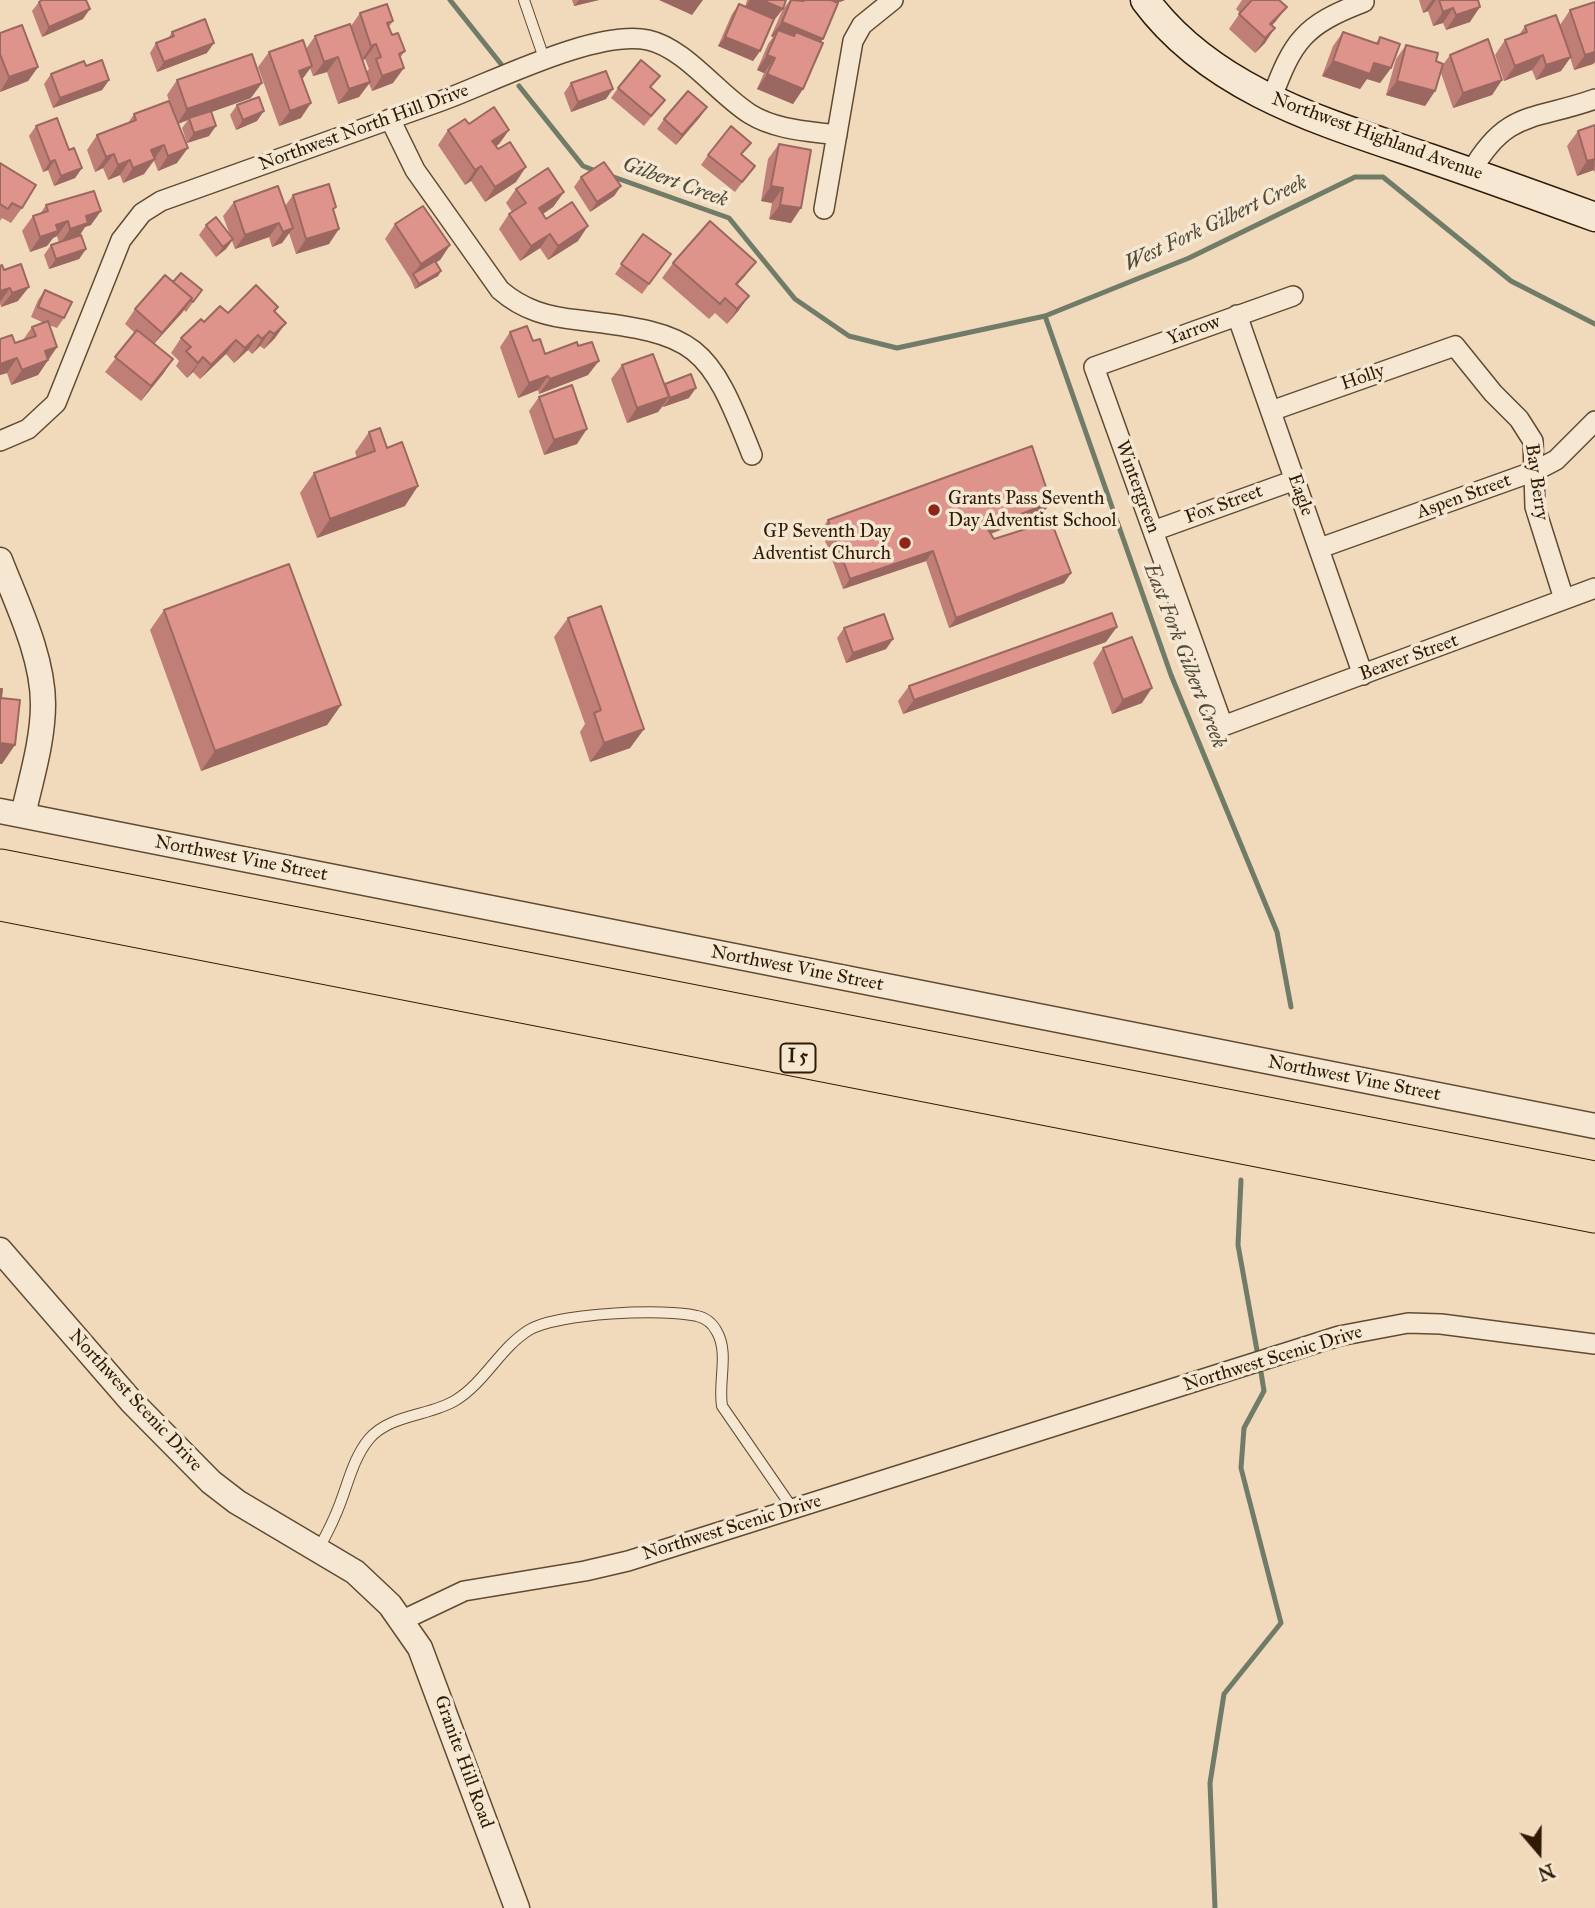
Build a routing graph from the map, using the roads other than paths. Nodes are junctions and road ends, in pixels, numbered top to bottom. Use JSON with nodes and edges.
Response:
{"nodes":[{"id":1,"x":524,"y":0,"type":"edge"},
{"id":2,"x":893,"y":0,"type":"edge"},
{"id":3,"x":1145,"y":0,"type":"edge"},
{"id":4,"x":1364,"y":2,"type":"dead end"},
{"id":5,"x":545,"y":61,"type":"junction"},
{"id":6,"x":1271,"y":100,"type":"junction"},
{"id":7,"x":1595,"y":100,"type":"edge"},
{"id":8,"x":390,"y":119,"type":"junction"},
{"id":9,"x":837,"y":135,"type":"junction"},
{"id":10,"x":1471,"y":172,"type":"junction"},
{"id":11,"x":824,"y":209,"type":"dead end"},
{"id":12,"x":1595,"y":217,"type":"edge"},
{"id":13,"x":1293,"y":296,"type":"dead end"},
{"id":14,"x":1237,"y":315,"type":"junction"},
{"id":15,"x":1455,"y":346,"type":"joint"},
{"id":16,"x":1094,"y":367,"type":"joint"},
{"id":17,"x":1271,"y":411,"type":"junction"},
{"id":18,"x":1595,"y":421,"type":"edge"},
{"id":19,"x":0,"y":441,"type":"edge"},
{"id":20,"x":752,"y":455,"type":"dead end"},
{"id":21,"x":1535,"y":471,"type":"junction"},
{"id":22,"x":1295,"y":480,"type":"junction"},
{"id":23,"x":1153,"y":531,"type":"junction"},
{"id":24,"x":1320,"y":548,"type":"junction"},
{"id":25,"x":0,"y":560,"type":"edge"},
{"id":26,"x":5,"y":586,"type":"edge"},
{"id":27,"x":1595,"y":588,"type":"edge"},
{"id":28,"x":1564,"y":600,"type":"junction"},
{"id":29,"x":1363,"y":675,"type":"junction"},
{"id":30,"x":1223,"y":726,"type":"joint"},
{"id":31,"x":12,"y":813,"type":"edge"},
{"id":32,"x":0,"y":868,"type":"edge"},
{"id":33,"x":0,"y":902,"type":"edge"},
{"id":34,"x":1595,"y":1126,"type":"edge"},
{"id":35,"x":1595,"y":1180,"type":"edge"},
{"id":36,"x":1595,"y":1214,"type":"edge"},
{"id":37,"x":0,"y":1250,"type":"edge"},
{"id":38,"x":1595,"y":1344,"type":"edge"},
{"id":39,"x":793,"y":1509,"type":"junction"},
{"id":40,"x":318,"y":1550,"type":"junction"},
{"id":41,"x":403,"y":1620,"type":"junction"},
{"id":42,"x":517,"y":1908,"type":"edge"}],
"edges":[{"from":1,"to":5,"type":"lane"},
{"from":2,"to":9,"type":"street"},
{"from":3,"to":6,"type":"main road","name":"Northwest Highland Avenue"},
{"from":4,"to":6,"type":"street"},
{"from":5,"to":8,"type":"street","name":"Northwest North Hill Drive"},
{"from":5,"to":9,"type":"street","name":"Northwest North Hill Drive"},
{"from":6,"to":10,"type":"main road","name":"Northwest Highland Avenue"},
{"from":7,"to":10,"type":"street"},
{"from":8,"to":19,"type":"street","name":"Northwest North Hill Drive"},
{"from":8,"to":20,"type":"street"},
{"from":9,"to":11,"type":"street"},
{"from":10,"to":12,"type":"main road","name":"Northwest Highland Avenue"},
{"from":13,"to":14,"type":"street","name":"Yarrow"},
{"from":14,"to":16,"type":"street","name":"Yarrow"},
{"from":14,"to":17,"type":"street","name":"Eagle"},
{"from":15,"to":17,"type":"street","name":"Holly"},
{"from":15,"to":21,"type":"street","name":"Bay Berry"},
{"from":16,"to":23,"type":"street","name":"Wintergreen"},
{"from":17,"to":22,"type":"street","name":"Eagle"},
{"from":18,"to":21,"type":"street","name":"Aspen Street"},
{"from":21,"to":24,"type":"street","name":"Aspen Street"},
{"from":21,"to":28,"type":"street","name":"Bay Berry"},
{"from":22,"to":23,"type":"street","name":"Fox Street"},
{"from":22,"to":24,"type":"street","name":"Eagle"},
{"from":23,"to":30,"type":"street","name":"Wintergreen"},
{"from":24,"to":29,"type":"street","name":"Eagle"},
{"from":25,"to":26,"type":"street"},
{"from":26,"to":31,"type":"street"},
{"from":27,"to":28,"type":"street","name":"Beaver Street"},
{"from":28,"to":29,"type":"street","name":"Beaver Street"},
{"from":29,"to":30,"type":"street","name":"Beaver Street"},
{"from":31,"to":34,"type":"street","name":"Northwest Vine Street"},
{"from":32,"to":35,"type":"highway","number":"I 5"},
{"from":33,"to":36,"type":"highway","number":"I 5"},
{"from":37,"to":40,"type":"street","name":"Northwest Scenic Drive"},
{"from":38,"to":39,"type":"street","name":"Northwest Scenic Drive"},
{"from":39,"to":40,"type":"lane"},
{"from":39,"to":41,"type":"street","name":"Northwest Scenic Drive"},
{"from":40,"to":41,"type":"street","name":"Northwest Scenic Drive"},
{"from":41,"to":42,"type":"street","name":"Granite Hill Road"}]}
